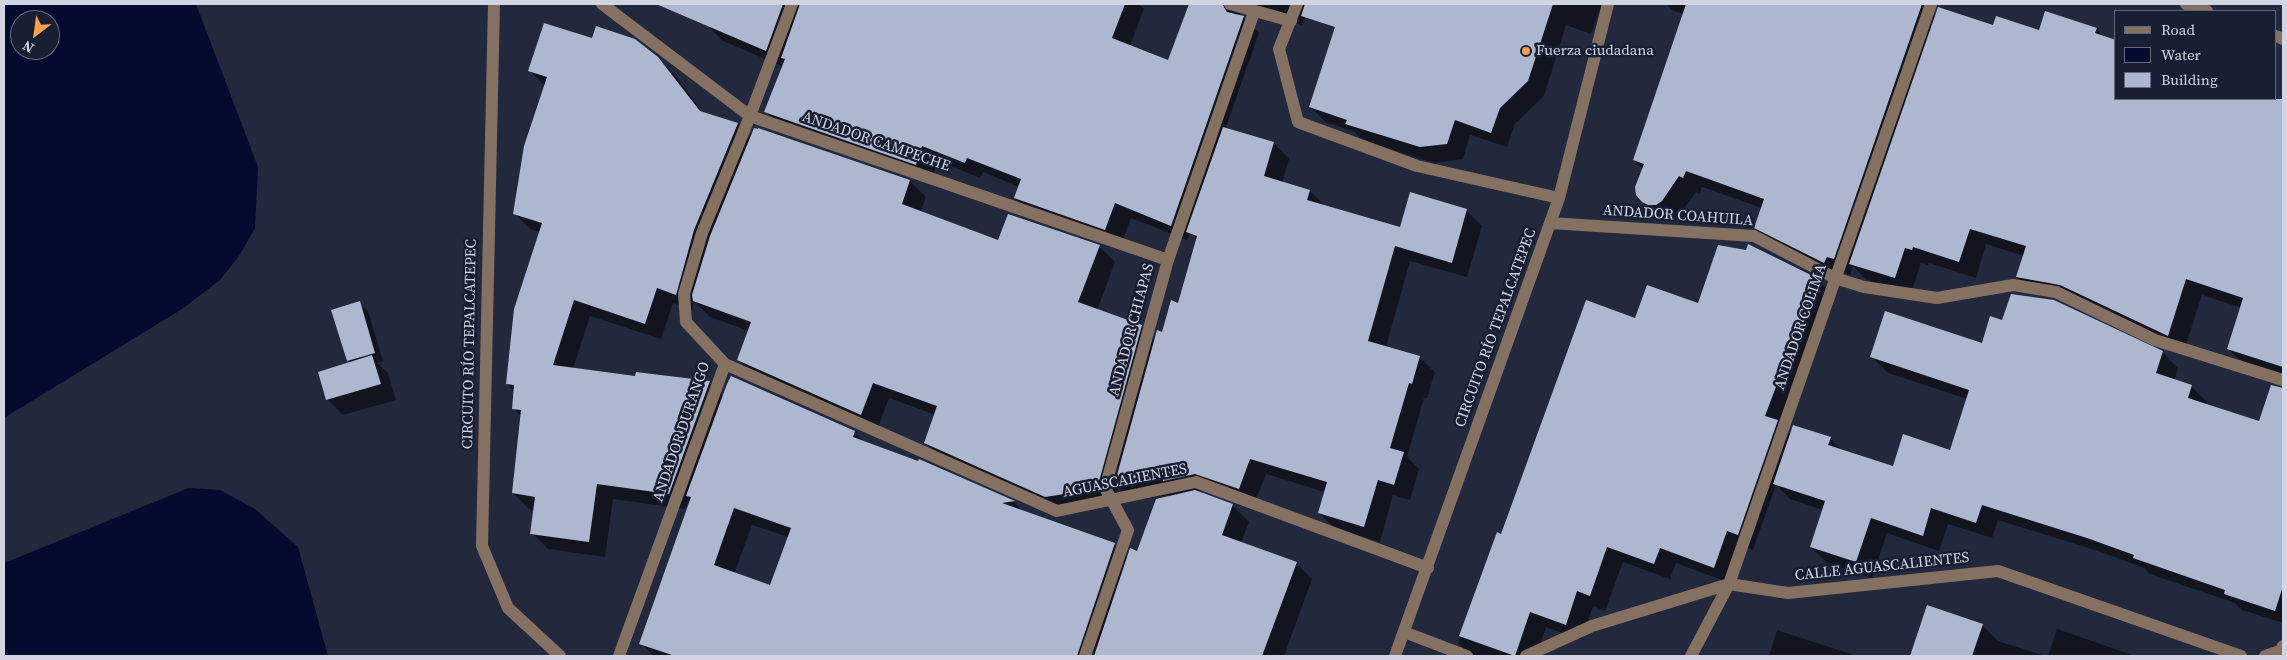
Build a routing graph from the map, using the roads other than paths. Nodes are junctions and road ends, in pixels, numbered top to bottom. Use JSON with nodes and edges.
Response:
{"nodes":[{"id":1,"x":494,"y":4,"type":"edge"},
{"id":2,"x":602,"y":4,"type":"edge"},
{"id":3,"x":792,"y":4,"type":"edge"},
{"id":4,"x":1230,"y":4,"type":"edge"},
{"id":5,"x":1297,"y":4,"type":"edge"},
{"id":6,"x":1608,"y":4,"type":"edge"},
{"id":7,"x":1931,"y":4,"type":"edge"},
{"id":8,"x":2186,"y":4,"type":"edge"},
{"id":9,"x":2204,"y":10,"type":"edge"},
{"id":10,"x":1254,"y":12,"type":"junction"},
{"id":11,"x":1292,"y":21,"type":"junction"},
{"id":12,"x":750,"y":116,"type":"junction"},
{"id":13,"x":1559,"y":198,"type":"junction"},
{"id":14,"x":1550,"y":223,"type":"junction"},
{"id":15,"x":1168,"y":260,"type":"junction"},
{"id":16,"x":1835,"y":278,"type":"junction"},
{"id":17,"x":725,"y":364,"type":"junction"},
{"id":18,"x":2283,"y":380,"type":"edge"},
{"id":19,"x":1109,"y":499,"type":"junction"},
{"id":20,"x":1428,"y":568,"type":"junction"},
{"id":21,"x":1729,"y":584,"type":"junction"},
{"id":22,"x":1404,"y":632,"type":"junction"},
{"id":23,"x":2283,"y":646,"type":"edge"},
{"id":24,"x":560,"y":656,"type":"edge"},
{"id":25,"x":619,"y":656,"type":"edge"},
{"id":26,"x":1085,"y":656,"type":"edge"},
{"id":27,"x":1394,"y":656,"type":"edge"},
{"id":28,"x":1467,"y":656,"type":"edge"},
{"id":29,"x":1526,"y":656,"type":"edge"},
{"id":30,"x":1691,"y":656,"type":"edge"},
{"id":31,"x":2240,"y":656,"type":"edge"},
{"id":32,"x":2265,"y":656,"type":"edge"}],
"edges":[{"from":1,"to":24,"type":"street","name":"CIRCUITO RÍO TEPALCATEPEC"},
{"from":2,"to":12,"type":"street","name":"ANDADOR CAMPECHE"},
{"from":3,"to":12,"type":"street","name":"ANDADOR DURANGO"},
{"from":4,"to":10,"type":"street"},
{"from":5,"to":11,"type":"street"},
{"from":6,"to":13,"type":"street","name":"CIRCUITO RÍO TEPALCATEPEC"},
{"from":7,"to":16,"type":"street","name":"ANDADOR COLIMA"},
{"from":8,"to":9,"type":"street"},
{"from":10,"to":11,"type":"street"},
{"from":10,"to":15,"type":"street","name":"ANDADOR CHIAPAS"},
{"from":11,"to":13,"type":"street"},
{"from":12,"to":15,"type":"street","name":"ANDADOR CAMPECHE"},
{"from":12,"to":17,"type":"street","name":"ANDADOR DURANGO"},
{"from":13,"to":14,"type":"street","name":"CIRCUITO RÍO TEPALCATEPEC"},
{"from":14,"to":16,"type":"street","name":"ANDADOR COAHUILA"},
{"from":14,"to":20,"type":"street","name":"CIRCUITO RÍO TEPALCATEPEC"},
{"from":15,"to":19,"type":"street","name":"ANDADOR CHIAPAS"},
{"from":16,"to":18,"type":"street","name":"ANDADOR COAHUILA"},
{"from":16,"to":21,"type":"street","name":"ANDADOR COLIMA"},
{"from":17,"to":19,"type":"street","name":"AGUASCALIENTES"},
{"from":17,"to":25,"type":"street","name":"ANDADOR DURANGO"},
{"from":19,"to":20,"type":"street","name":"AGUASCALIENTES"},
{"from":19,"to":26,"type":"street"},
{"from":20,"to":22,"type":"street","name":"CIRCUITO RÍO TEPALCATEPEC"},
{"from":21,"to":29,"type":"street","name":"CALLE AGUASCALIENTES"},
{"from":21,"to":30,"type":"street","name":"ANDADOR COLIMA"},
{"from":21,"to":31,"type":"street","name":"CALLE AGUASCALIENTES"},
{"from":22,"to":27,"type":"street","name":"CIRCUITO RÍO TEPALCATEPEC"},
{"from":22,"to":28,"type":"street"},
{"from":23,"to":32,"type":"street"}]}
